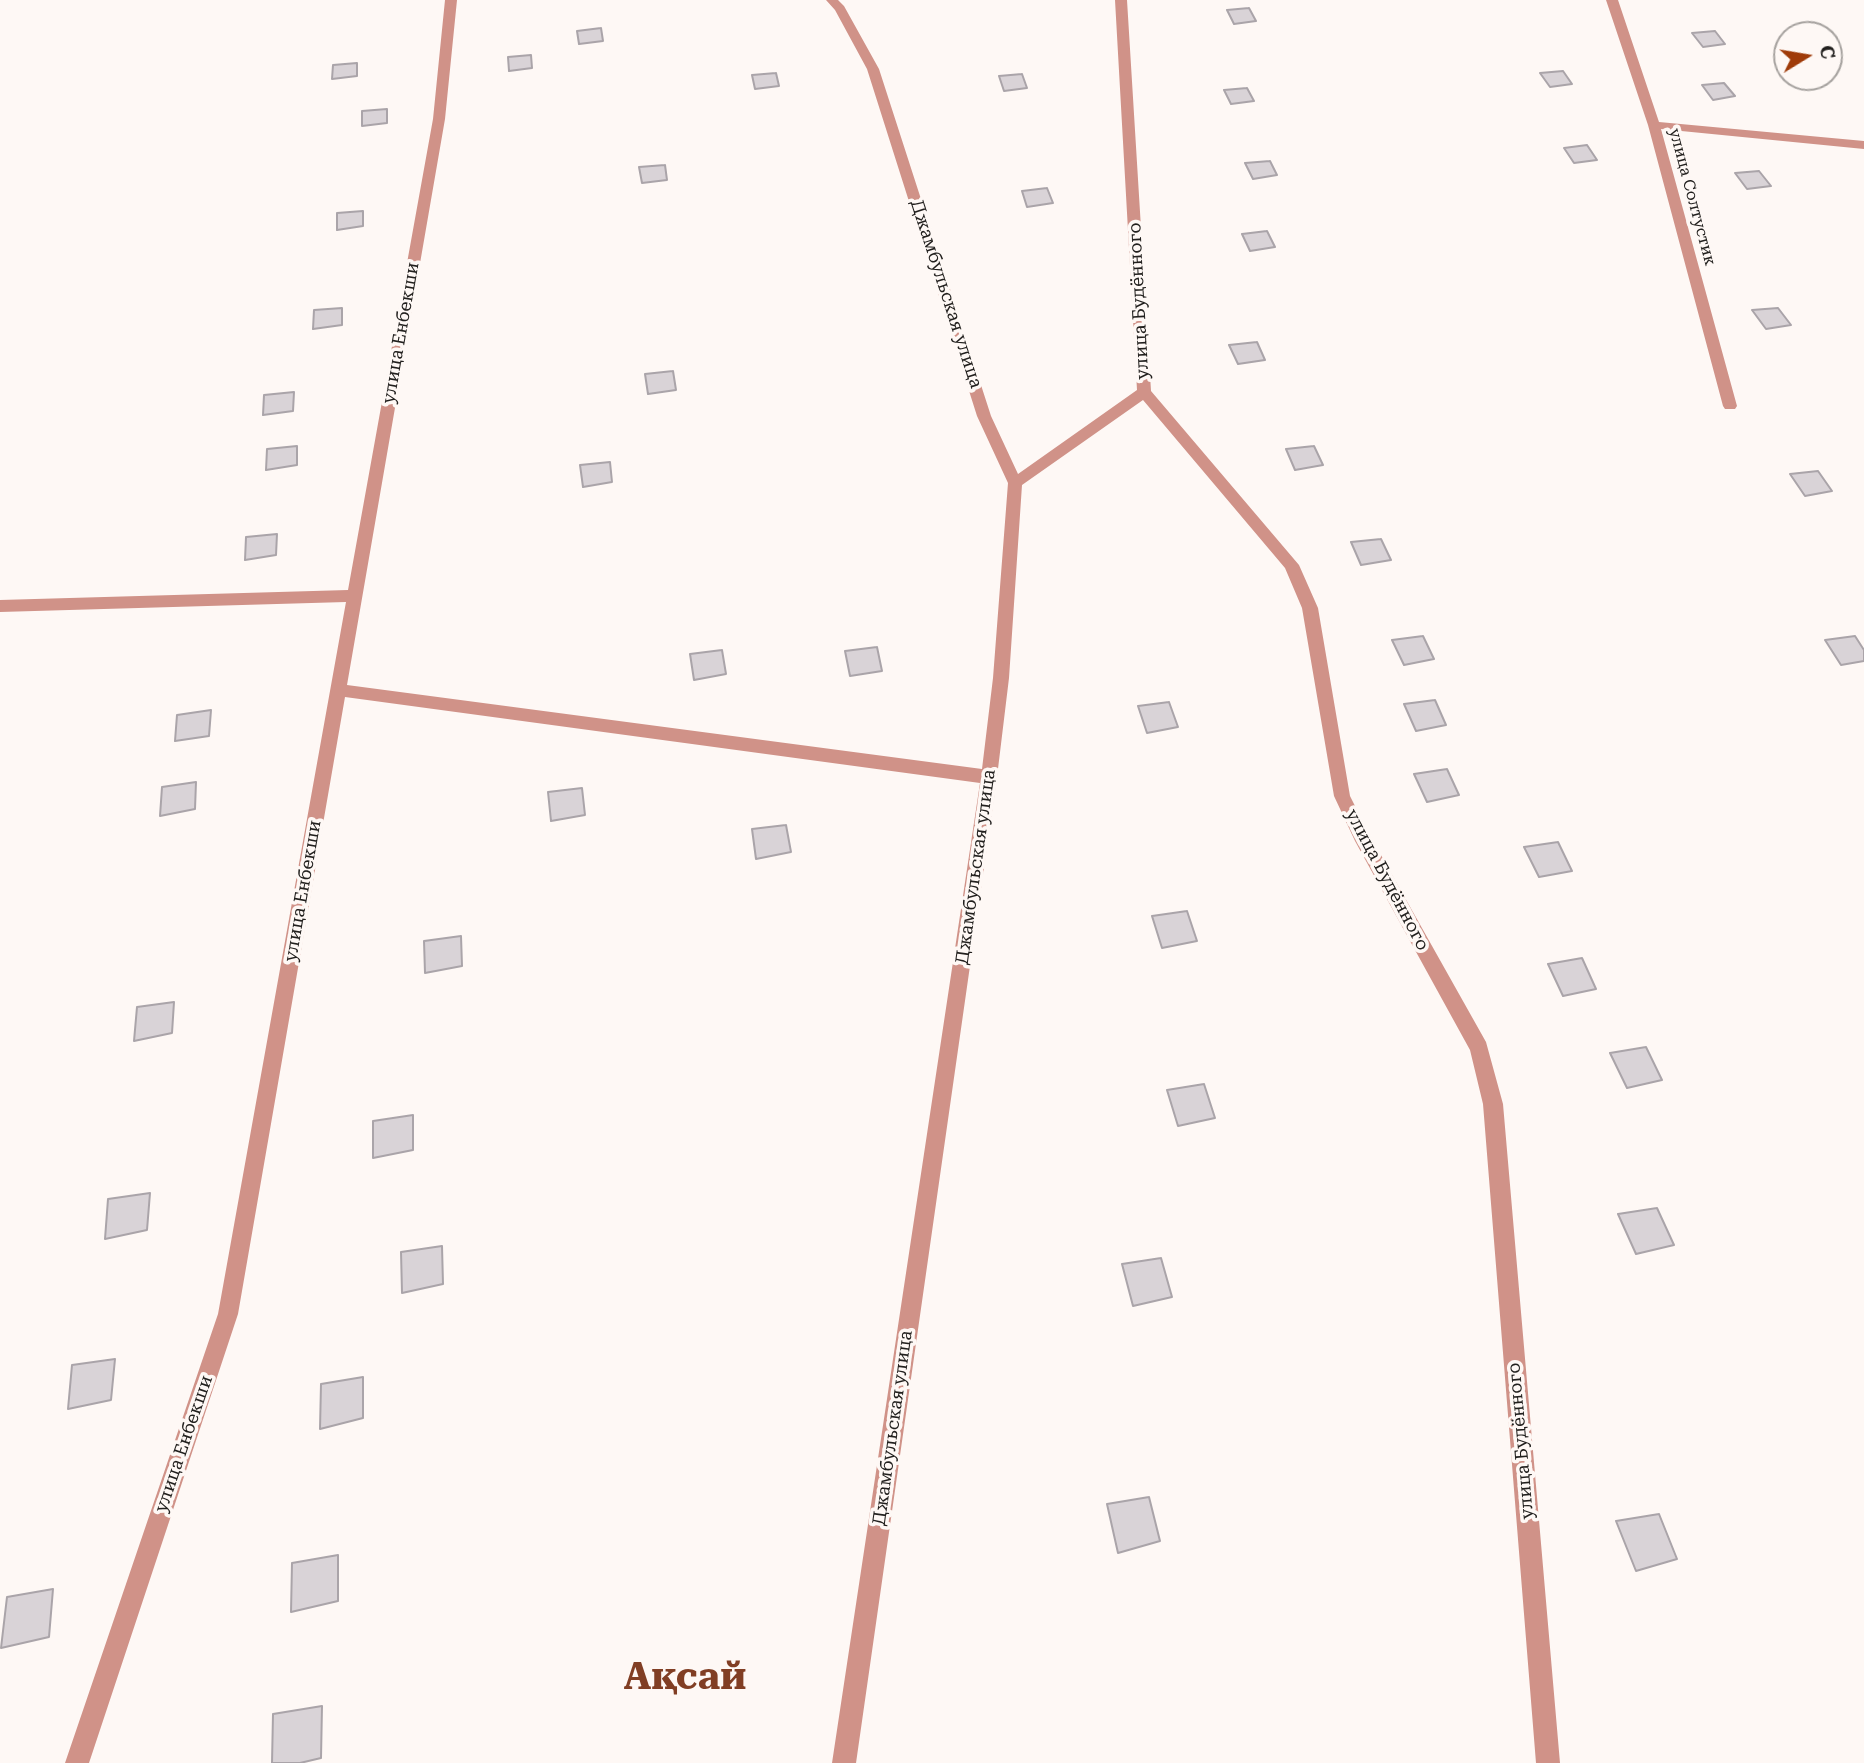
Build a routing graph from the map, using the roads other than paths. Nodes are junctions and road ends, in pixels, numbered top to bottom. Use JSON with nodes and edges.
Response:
{"nodes":[{"id":1,"x":451,"y":0,"type":"edge"},
{"id":2,"x":832,"y":0,"type":"edge"},
{"id":3,"x":1121,"y":0,"type":"edge"},
{"id":4,"x":1612,"y":0,"type":"edge"},
{"id":5,"x":1654,"y":125,"type":"junction"},
{"id":6,"x":1864,"y":145,"type":"edge"},
{"id":7,"x":1143,"y":392,"type":"junction"},
{"id":8,"x":1730,"y":406,"type":"dead end"},
{"id":9,"x":1015,"y":483,"type":"junction"},
{"id":10,"x":355,"y":596,"type":"junction"},
{"id":11,"x":0,"y":606,"type":"edge"},
{"id":12,"x":339,"y":690,"type":"junction"},
{"id":13,"x":989,"y":777,"type":"junction"},
{"id":14,"x":77,"y":1763,"type":"edge"},
{"id":15,"x":844,"y":1763,"type":"edge"},
{"id":16,"x":1549,"y":1763,"type":"edge"}],
"edges":[{"from":1,"to":10,"type":"street","name":"улица Енбекши"},
{"from":2,"to":9,"type":"street","name":"Джамбульская улица"},
{"from":3,"to":7,"type":"street","name":"улица Будённого"},
{"from":4,"to":5,"type":"street","name":"улица Солтустик"},
{"from":5,"to":6,"type":"street"},
{"from":5,"to":8,"type":"street","name":"улица Солтустик"},
{"from":7,"to":9,"type":"street"},
{"from":7,"to":16,"type":"street","name":"улица Будённого"},
{"from":9,"to":13,"type":"street","name":"Джамбульская улица"},
{"from":10,"to":11,"type":"street"},
{"from":10,"to":12,"type":"street","name":"улица Енбекши"},
{"from":12,"to":13,"type":"street"},
{"from":12,"to":14,"type":"street","name":"улица Енбекши"},
{"from":13,"to":15,"type":"street","name":"Джамбульская улица"}]}
